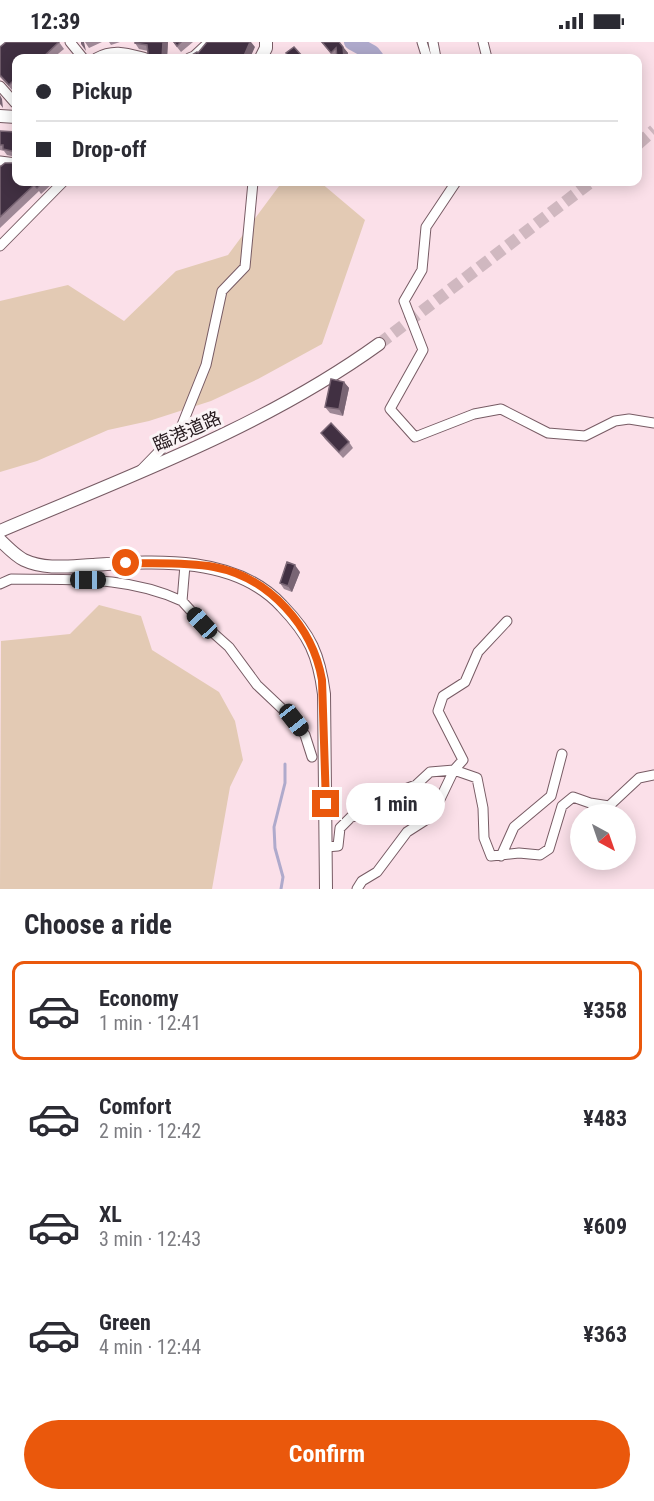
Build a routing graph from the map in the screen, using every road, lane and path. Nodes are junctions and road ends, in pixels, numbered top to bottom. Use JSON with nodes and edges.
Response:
{"nodes":[{"id":1,"x":70,"y":42,"type":"edge"},
{"id":2,"x":209,"y":42,"type":"edge"},
{"id":3,"x":79,"y":54,"type":"edge"},
{"id":4,"x":103,"y":54,"type":"edge"},
{"id":5,"x":132,"y":54,"type":"edge"},
{"id":6,"x":196,"y":54,"type":"edge"},
{"id":7,"x":0,"y":86,"type":"edge"},
{"id":8,"x":12,"y":100,"type":"edge"},
{"id":9,"x":59,"y":186,"type":"edge"},
{"id":10,"x":253,"y":186,"type":"edge"},
{"id":11,"x":453,"y":186,"type":"edge"},
{"id":12,"x":0,"y":246,"type":"edge"},
{"id":13,"x":378,"y":344,"type":"tunnel mouth"},
{"id":14,"x":654,"y":423,"type":"edge"},
{"id":15,"x":140,"y":472,"type":"junction"},
{"id":16,"x":0,"y":531,"type":"edge"},
{"id":17,"x":0,"y":540,"type":"edge"},
{"id":18,"x":185,"y":565,"type":"junction"},
{"id":19,"x":0,"y":584,"type":"edge"},
{"id":20,"x":182,"y":601,"type":"junction"},
{"id":21,"x":507,"y":621,"type":"dead end"},
{"id":22,"x":562,"y":754,"type":"dead end"},
{"id":23,"x":312,"y":757,"type":"dead end"},
{"id":24,"x":454,"y":770,"type":"junction"},
{"id":25,"x":654,"y":775,"type":"edge"},
{"id":26,"x":326,"y":847,"type":"junction"},
{"id":27,"x":501,"y":856,"type":"junction"},
{"id":28,"x":326,"y":889,"type":"edge"},
{"id":29,"x":357,"y":889,"type":"edge"}],
"edges":[{"from":1,"to":3,"type":"street"},
{"from":2,"to":6,"type":"street"},
{"from":4,"to":5,"type":"street"},
{"from":7,"to":8,"type":"street"},
{"from":9,"to":12,"type":"street"},
{"from":10,"to":15,"type":"street"},
{"from":11,"to":14,"type":"street"},
{"from":13,"to":15,"type":"street","name":"臨港道路"},
{"from":15,"to":16,"type":"street","name":"臨港道路"},
{"from":17,"to":18,"type":"street"},
{"from":18,"to":20,"type":"street"},
{"from":18,"to":26,"type":"street"},
{"from":19,"to":20,"type":"street"},
{"from":20,"to":23,"type":"street"},
{"from":21,"to":24,"type":"street"},
{"from":22,"to":27,"type":"street"},
{"from":24,"to":26,"type":"street"},
{"from":24,"to":27,"type":"street"},
{"from":24,"to":29,"type":"street"},
{"from":25,"to":27,"type":"street"},
{"from":26,"to":28,"type":"street"}]}
